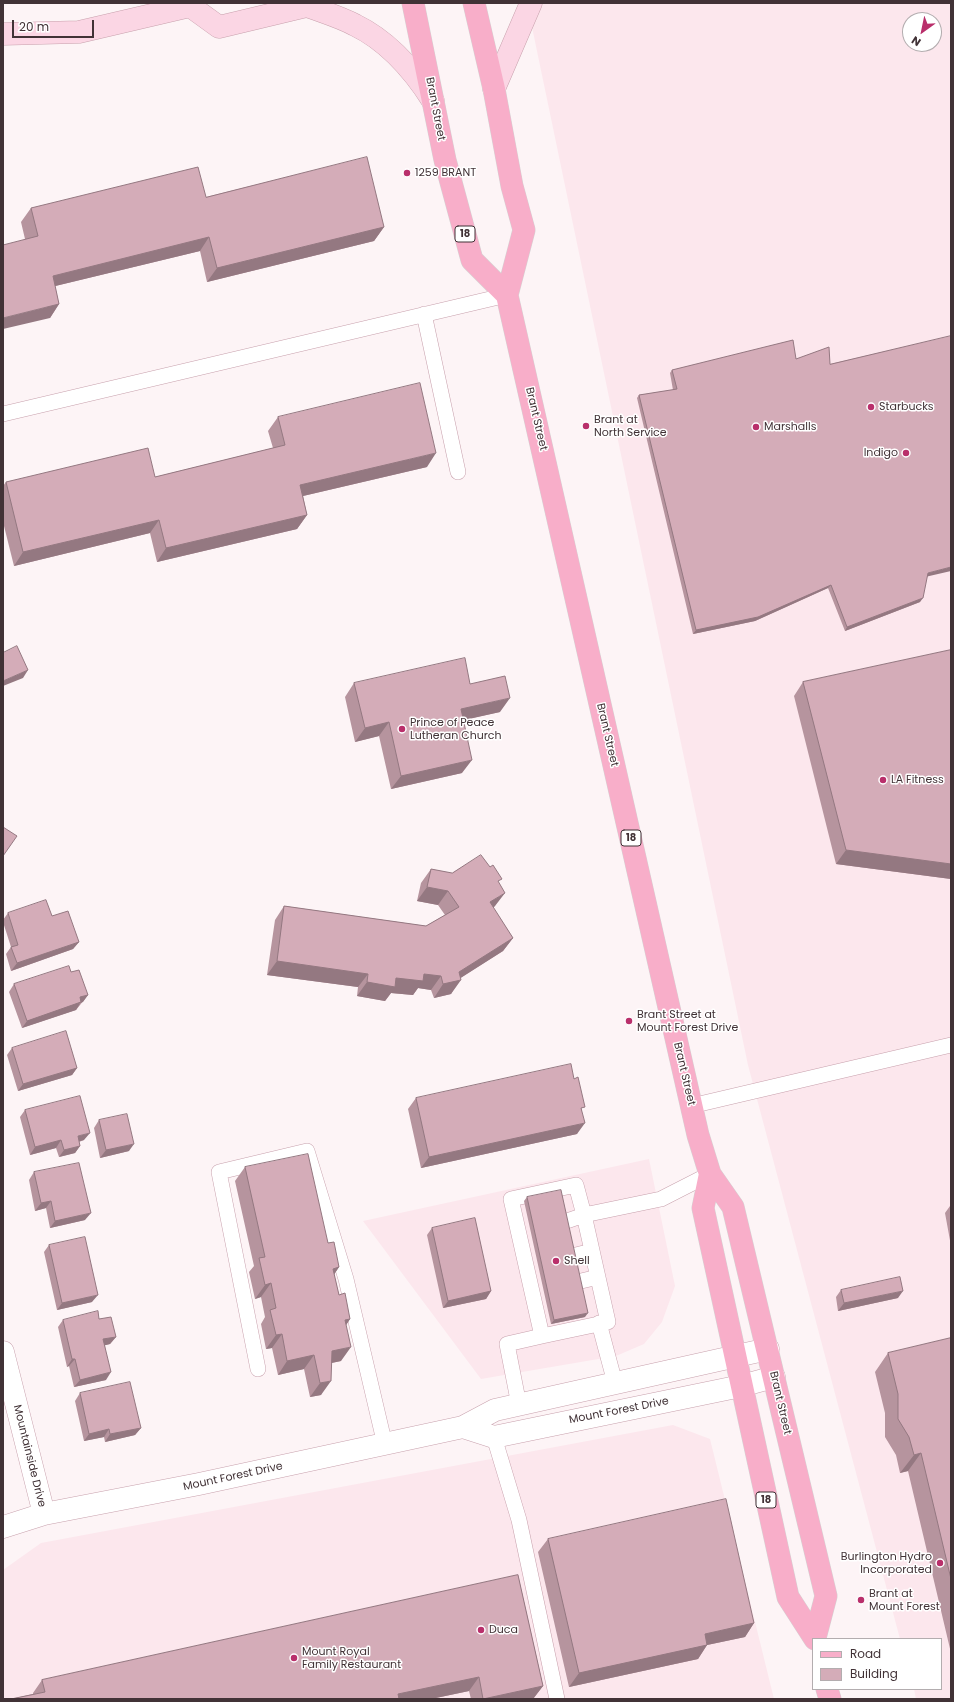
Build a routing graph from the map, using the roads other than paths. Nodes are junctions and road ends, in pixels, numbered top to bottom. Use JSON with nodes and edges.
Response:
{"nodes":[{"id":1,"x":413,"y":3,"type":"edge"},
{"id":2,"x":474,"y":3,"type":"edge"},
{"id":3,"x":531,"y":3,"type":"edge"},
{"id":4,"x":191,"y":4,"type":"edge"},
{"id":5,"x":313,"y":4,"type":"edge"},
{"id":6,"x":3,"y":34,"type":"edge"},
{"id":7,"x":494,"y":89,"type":"junction"},
{"id":8,"x":433,"y":102,"type":"junction"},
{"id":9,"x":508,"y":295,"type":"junction"},
{"id":10,"x":424,"y":314,"type":"junction"},
{"id":11,"x":3,"y":414,"type":"edge"},
{"id":12,"x":458,"y":472,"type":"dead end"},
{"id":13,"x":951,"y":1045,"type":"edge"},
{"id":14,"x":692,"y":1106,"type":"junction"},
{"id":15,"x":710,"y":1174,"type":"junction"},
{"id":16,"x":584,"y":1216,"type":"junction"},
{"id":17,"x":564,"y":1222,"type":"edge"},
{"id":18,"x":592,"y":1250,"type":"junction"},
{"id":19,"x":572,"y":1256,"type":"edge"},
{"id":20,"x":598,"y":1277,"type":"junction"},
{"id":21,"x":577,"y":1282,"type":"edge"},
{"id":22,"x":599,"y":1323,"type":"junction"},
{"id":23,"x":542,"y":1336,"type":"junction"},
{"id":24,"x":768,"y":1349,"type":"junction"},
{"id":25,"x":3,"y":1352,"type":"edge"},
{"id":26,"x":735,"y":1356,"type":"junction"},
{"id":27,"x":258,"y":1369,"type":"dead end"},
{"id":28,"x":774,"y":1377,"type":"junction"},
{"id":29,"x":615,"y":1383,"type":"junction"},
{"id":30,"x":741,"y":1386,"type":"junction"},
{"id":31,"x":519,"y":1405,"type":"junction"},
{"id":32,"x":463,"y":1428,"type":"junction"},
{"id":33,"x":494,"y":1437,"type":"junction"},
{"id":34,"x":385,"y":1445,"type":"junction"},
{"id":35,"x":44,"y":1514,"type":"junction"},
{"id":36,"x":3,"y":1528,"type":"edge"},
{"id":37,"x":815,"y":1638,"type":"edge"},
{"id":38,"x":557,"y":1699,"type":"edge"}],
"edges":[{"from":1,"to":8,"type":"main road","name":"Brant Street","number":"18"},
{"from":2,"to":7,"type":"main road","name":"Brant Street","number":"18"},
{"from":3,"to":7,"type":"street"},
{"from":4,"to":5,"type":"street"},
{"from":4,"to":6,"type":"street"},
{"from":5,"to":8,"type":"street"},
{"from":7,"to":9,"type":"main road","name":"Brant Street","number":"18"},
{"from":8,"to":9,"type":"main road","name":"Brant Street","number":"18"},
{"from":9,"to":10,"type":"lane"},
{"from":9,"to":14,"type":"main road","name":"Brant Street","number":"18"},
{"from":10,"to":11,"type":"lane"},
{"from":10,"to":12,"type":"lane"},
{"from":13,"to":14,"type":"lane"},
{"from":14,"to":15,"type":"main road","name":"Brant Street","number":"18"},
{"from":15,"to":16,"type":"lane"},
{"from":15,"to":24,"type":"main road","name":"Brant Street","number":"18"},
{"from":15,"to":26,"type":"main road","name":"Brant Street","number":"18"},
{"from":16,"to":17,"type":"lane"},
{"from":16,"to":18,"type":"lane"},
{"from":16,"to":23,"type":"lane"},
{"from":18,"to":19,"type":"lane"},
{"from":18,"to":20,"type":"lane"},
{"from":20,"to":21,"type":"lane"},
{"from":20,"to":22,"type":"lane"},
{"from":22,"to":23,"type":"lane"},
{"from":22,"to":29,"type":"lane"},
{"from":23,"to":31,"type":"lane"},
{"from":24,"to":26,"type":"street","name":"Mount Forest Drive"},
{"from":24,"to":28,"type":"main road","name":"Brant Street","number":"18"},
{"from":25,"to":35,"type":"street","name":"Mountainside Drive"},
{"from":26,"to":29,"type":"street","name":"Mount Forest Drive"},
{"from":26,"to":30,"type":"main road","name":"Brant Street","number":"18"},
{"from":27,"to":34,"type":"lane"},
{"from":28,"to":30,"type":"street","name":"Mount Forest Drive"},
{"from":28,"to":37,"type":"main road","name":"Brant Street","number":"18"},
{"from":29,"to":31,"type":"street","name":"Mount Forest Drive"},
{"from":30,"to":33,"type":"street","name":"Mount Forest Drive"},
{"from":30,"to":37,"type":"main road","name":"Brant Street","number":"18"},
{"from":31,"to":32,"type":"street","name":"Mount Forest Drive"},
{"from":32,"to":33,"type":"street","name":"Mount Forest Drive"},
{"from":32,"to":34,"type":"street","name":"Mount Forest Drive"},
{"from":33,"to":38,"type":"lane"},
{"from":34,"to":35,"type":"street","name":"Mount Forest Drive"},
{"from":35,"to":36,"type":"street","name":"Mount Forest Drive"}]}
